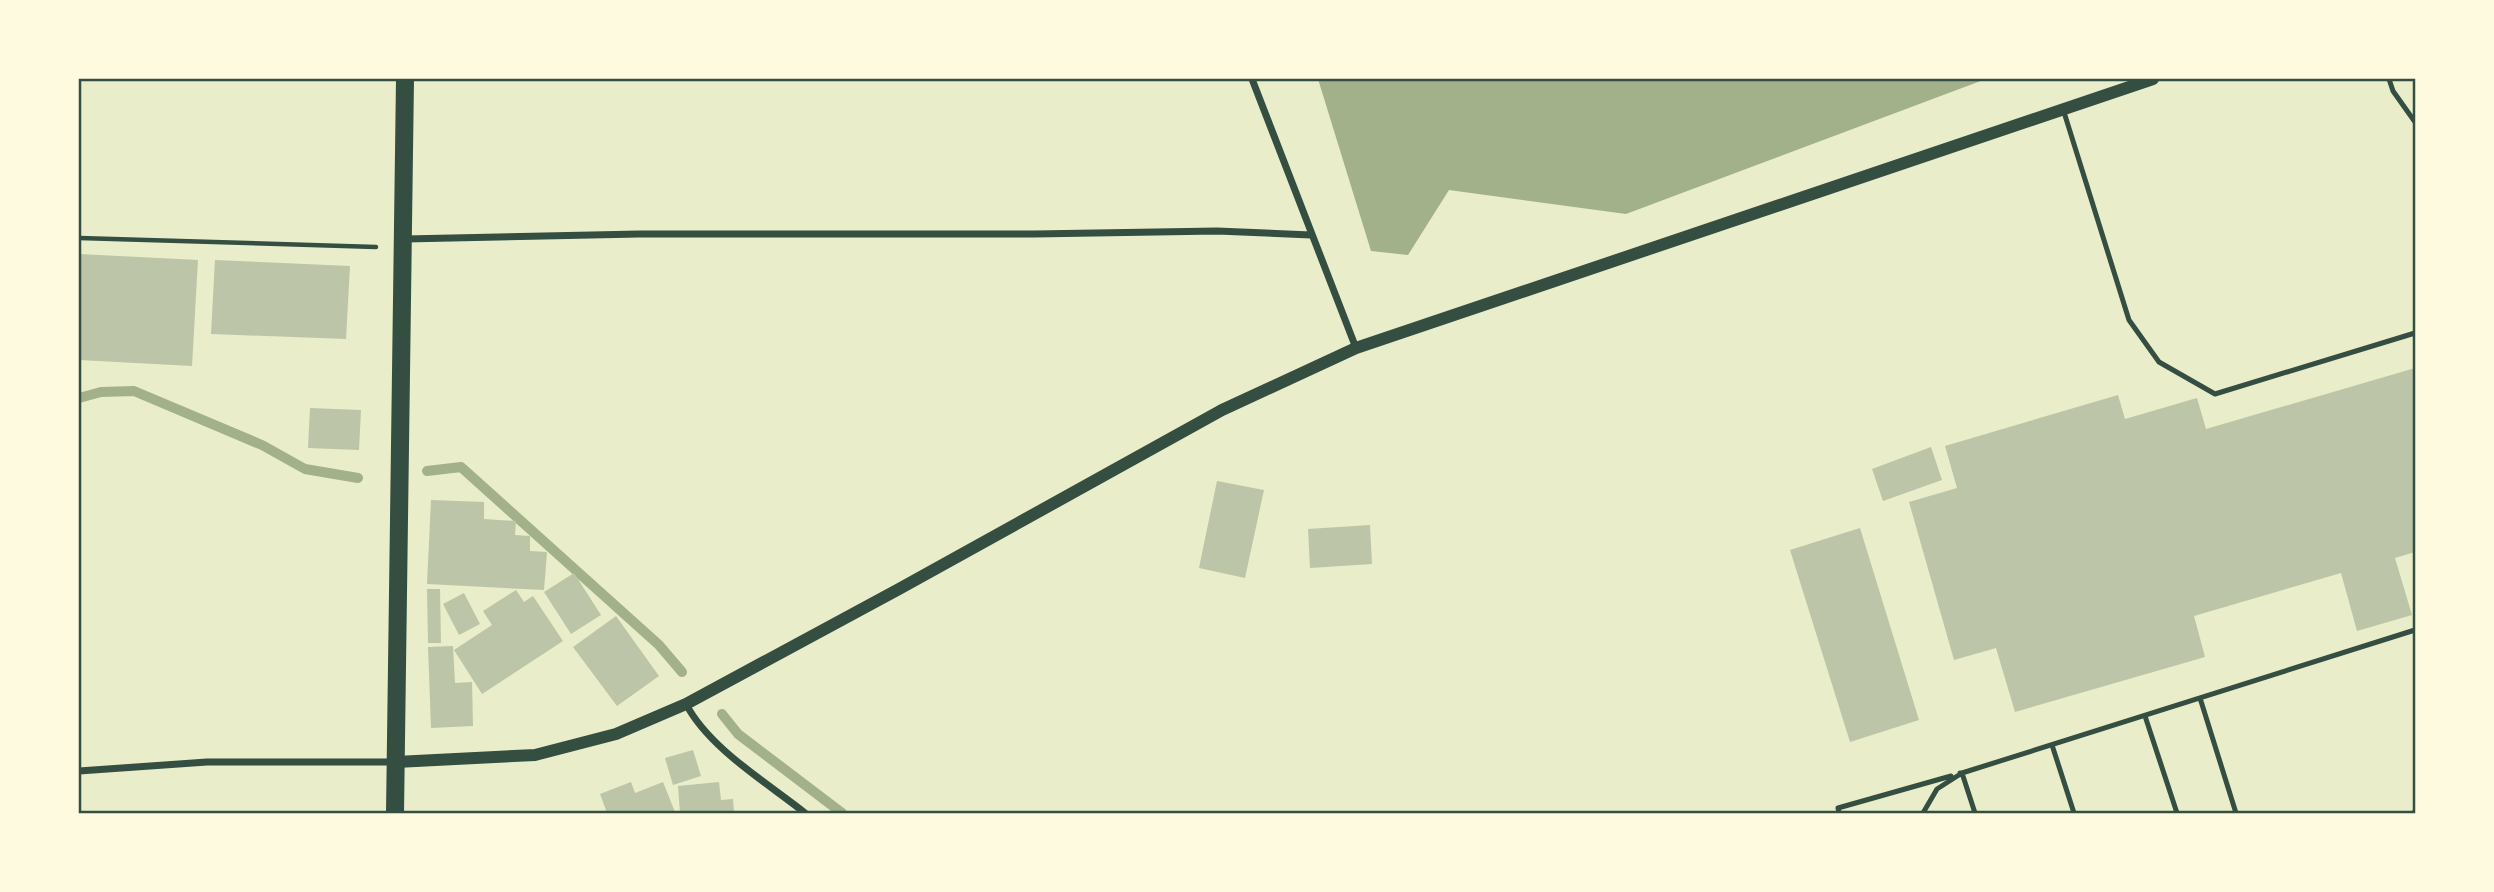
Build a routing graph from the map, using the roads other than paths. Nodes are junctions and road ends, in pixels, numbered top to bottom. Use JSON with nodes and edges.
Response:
{"nodes":[{"id":1,"x":405,"y":79,"type":"edge"},
{"id":2,"x":1252,"y":79,"type":"edge"},
{"id":3,"x":2154,"y":79,"type":"edge"},
{"id":4,"x":2389,"y":79,"type":"edge"},
{"id":5,"x":2063,"y":109,"type":"junction"},
{"id":6,"x":2415,"y":122,"type":"edge"},
{"id":7,"x":1311,"y":235,"type":"junction"},
{"id":8,"x":404,"y":243,"type":"junction"},
{"id":9,"x":2415,"y":333,"type":"edge"},
{"id":10,"x":1356,"y":348,"type":"junction"},
{"id":11,"x":2415,"y":630,"type":"edge"},
{"id":12,"x":2200,"y":698,"type":"junction"},
{"id":13,"x":686,"y":704,"type":"junction"},
{"id":14,"x":2145,"y":716,"type":"junction"},
{"id":15,"x":2052,"y":746,"type":"junction"},
{"id":16,"x":396,"y":762,"type":"junction"},
{"id":17,"x":79,"y":771,"type":"edge"},
{"id":18,"x":1962,"y":773,"type":"junction"},
{"id":19,"x":395,"y":813,"type":"edge"},
{"id":20,"x":805,"y":813,"type":"edge"},
{"id":21,"x":1839,"y":813,"type":"edge"},
{"id":22,"x":1923,"y":813,"type":"edge"},
{"id":23,"x":1975,"y":813,"type":"edge"},
{"id":24,"x":2074,"y":813,"type":"edge"},
{"id":25,"x":2177,"y":813,"type":"edge"},
{"id":26,"x":2236,"y":813,"type":"edge"}],
"edges":[{"from":1,"to":8,"type":"main road"},
{"from":2,"to":7,"type":"street"},
{"from":3,"to":5,"type":"street"},
{"from":4,"to":6,"type":"lane"},
{"from":5,"to":9,"type":"lane"},
{"from":5,"to":10,"type":"street"},
{"from":7,"to":8,"type":"street"},
{"from":7,"to":10,"type":"street"},
{"from":8,"to":16,"type":"main road"},
{"from":10,"to":13,"type":"street"},
{"from":11,"to":12,"type":"lane"},
{"from":12,"to":14,"type":"lane"},
{"from":12,"to":26,"type":"lane"},
{"from":13,"to":16,"type":"street"},
{"from":13,"to":20,"type":"street"},
{"from":14,"to":15,"type":"lane"},
{"from":14,"to":25,"type":"lane"},
{"from":15,"to":18,"type":"lane"},
{"from":15,"to":24,"type":"lane"},
{"from":16,"to":17,"type":"street"},
{"from":16,"to":19,"type":"main road"},
{"from":18,"to":21,"type":"lane"},
{"from":18,"to":22,"type":"lane"},
{"from":18,"to":23,"type":"lane"}]}
